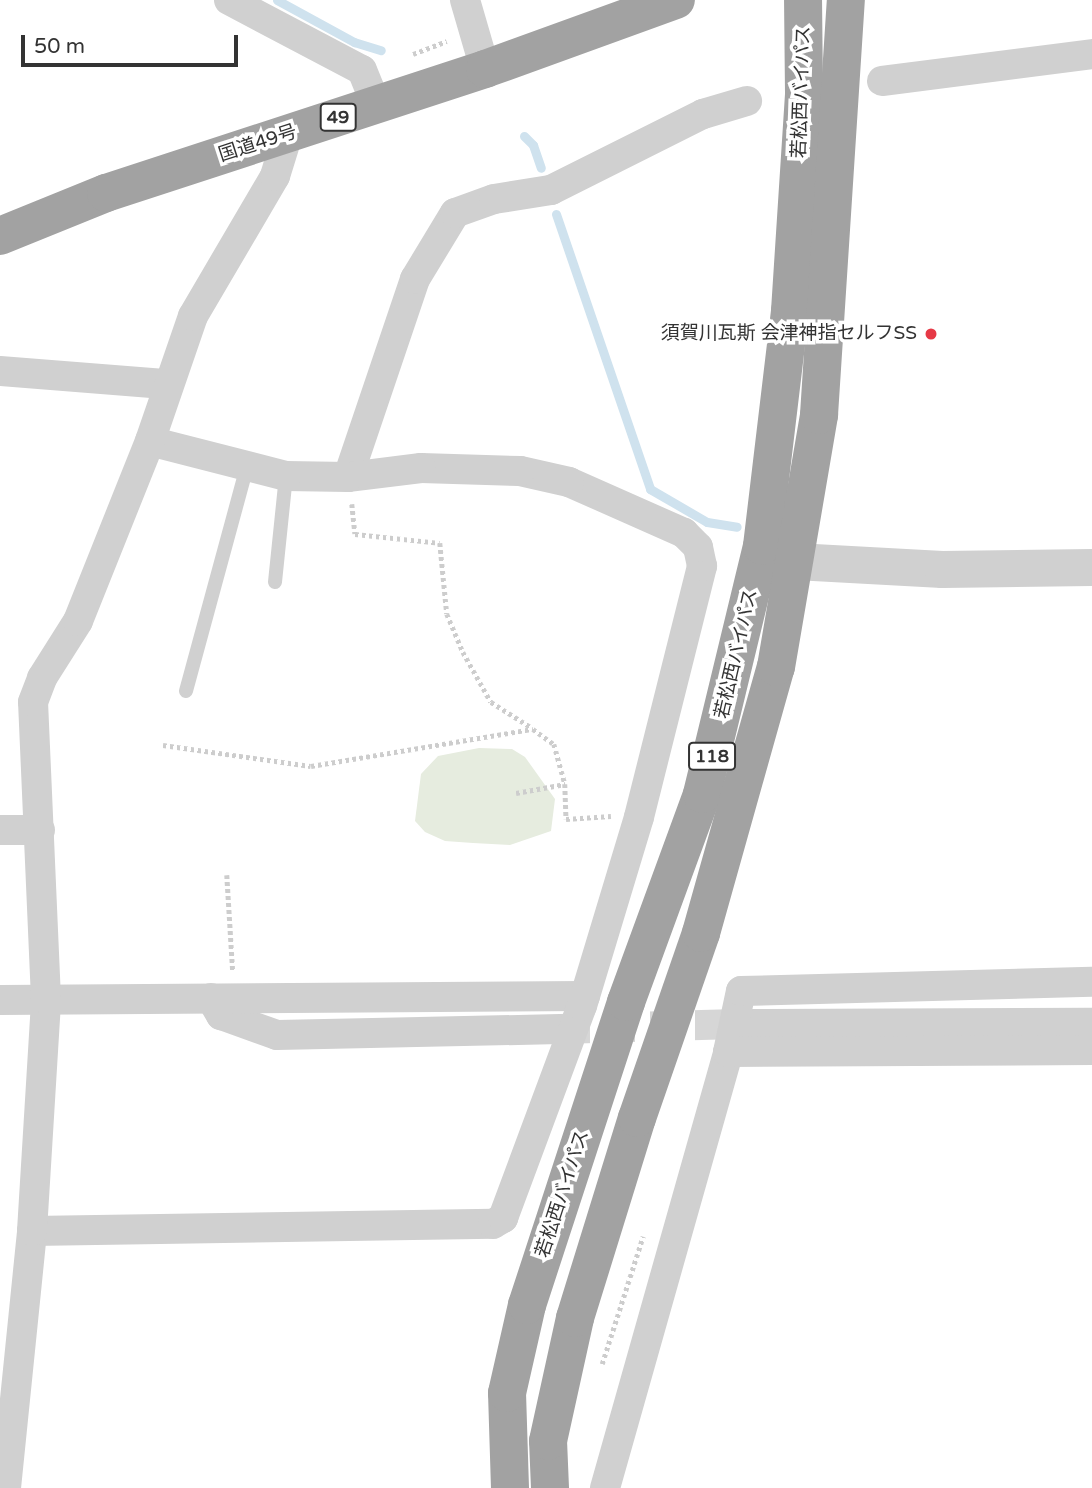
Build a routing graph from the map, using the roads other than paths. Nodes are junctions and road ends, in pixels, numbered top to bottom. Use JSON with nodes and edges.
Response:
{"nodes":[{"id":1,"x":229,"y":0,"type":"edge"},
{"id":2,"x":465,"y":0,"type":"edge"},
{"id":3,"x":676,"y":0,"type":"edge"},
{"id":4,"x":803,"y":0,"type":"edge"},
{"id":5,"x":846,"y":0,"type":"edge"},
{"id":6,"x":1092,"y":54,"type":"edge"},
{"id":7,"x":485,"y":69,"type":"junction"},
{"id":8,"x":882,"y":80,"type":"dead end"},
{"id":9,"x":747,"y":101,"type":"dead end"},
{"id":10,"x":376,"y":105,"type":"junction"},
{"id":11,"x":288,"y":134,"type":"junction"},
{"id":12,"x":0,"y":236,"type":"edge"},
{"id":13,"x":0,"y":371,"type":"edge"},
{"id":14,"x":167,"y":384,"type":"junction"},
{"id":15,"x":150,"y":441,"type":"junction"},
{"id":16,"x":247,"y":466,"type":"junction"},
{"id":17,"x":286,"y":476,"type":"junction"},
{"id":18,"x":348,"y":477,"type":"junction"},
{"id":19,"x":795,"y":561,"type":"junction"},
{"id":20,"x":1092,"y":567,"type":"edge"},
{"id":21,"x":275,"y":582,"type":"dead end"},
{"id":22,"x":186,"y":691,"type":"dead end"},
{"id":23,"x":0,"y":830,"type":"edge"},
{"id":24,"x":40,"y":830,"type":"junction"},
{"id":25,"x":1092,"y":982,"type":"edge"},
{"id":26,"x":585,"y":996,"type":"junction"},
{"id":27,"x":223,"y":997,"type":"junction"},
{"id":28,"x":46,"y":999,"type":"junction"},
{"id":29,"x":0,"y":1000,"type":"edge"},
{"id":30,"x":1092,"y":1023,"type":"edge"},
{"id":31,"x":561,"y":1029,"type":"tunnel mouth"},
{"id":32,"x":732,"y":1038,"type":"junction"},
{"id":33,"x":1092,"y":1050,"type":"edge"},
{"id":34,"x":32,"y":1231,"type":"junction"},
{"id":35,"x":6,"y":1488,"type":"edge"},
{"id":36,"x":510,"y":1488,"type":"edge"},
{"id":37,"x":550,"y":1488,"type":"edge"},
{"id":38,"x":605,"y":1488,"type":"edge"}],
"edges":[{"from":1,"to":10,"type":"street"},
{"from":2,"to":7,"type":"street"},
{"from":3,"to":7,"type":"highway","name":"国道49号","number":"49"},
{"from":4,"to":36,"type":"highway","name":"若松西バイパス","number":"118"},
{"from":5,"to":19,"type":"highway","name":"若松西バイパス","number":"118"},
{"from":6,"to":8,"type":"street"},
{"from":7,"to":10,"type":"highway","name":"国道49号","number":"49"},
{"from":9,"to":18,"type":"street"},
{"from":10,"to":11,"type":"highway","name":"国道49号","number":"49"},
{"from":11,"to":12,"type":"highway","name":"国道49号","number":"49"},
{"from":11,"to":14,"type":"street"},
{"from":13,"to":14,"type":"street"},
{"from":14,"to":15,"type":"street"},
{"from":15,"to":16,"type":"street"},
{"from":15,"to":24,"type":"street"},
{"from":16,"to":17,"type":"street"},
{"from":16,"to":22,"type":"lane"},
{"from":17,"to":18,"type":"street"},
{"from":17,"to":21,"type":"lane"},
{"from":18,"to":26,"type":"street"},
{"from":19,"to":20,"type":"street"},
{"from":19,"to":37,"type":"highway","name":"若松西バイパス","number":"118"},
{"from":23,"to":24,"type":"street"},
{"from":24,"to":28,"type":"street"},
{"from":25,"to":32,"type":"street"},
{"from":26,"to":27,"type":"street"},
{"from":26,"to":34,"type":"street"},
{"from":27,"to":28,"type":"street"},
{"from":27,"to":31,"type":"street"},
{"from":28,"to":29,"type":"street"},
{"from":28,"to":34,"type":"street"},
{"from":30,"to":32,"type":"street"},
{"from":32,"to":33,"type":"street"},
{"from":32,"to":38,"type":"street"},
{"from":34,"to":35,"type":"street"}]}
